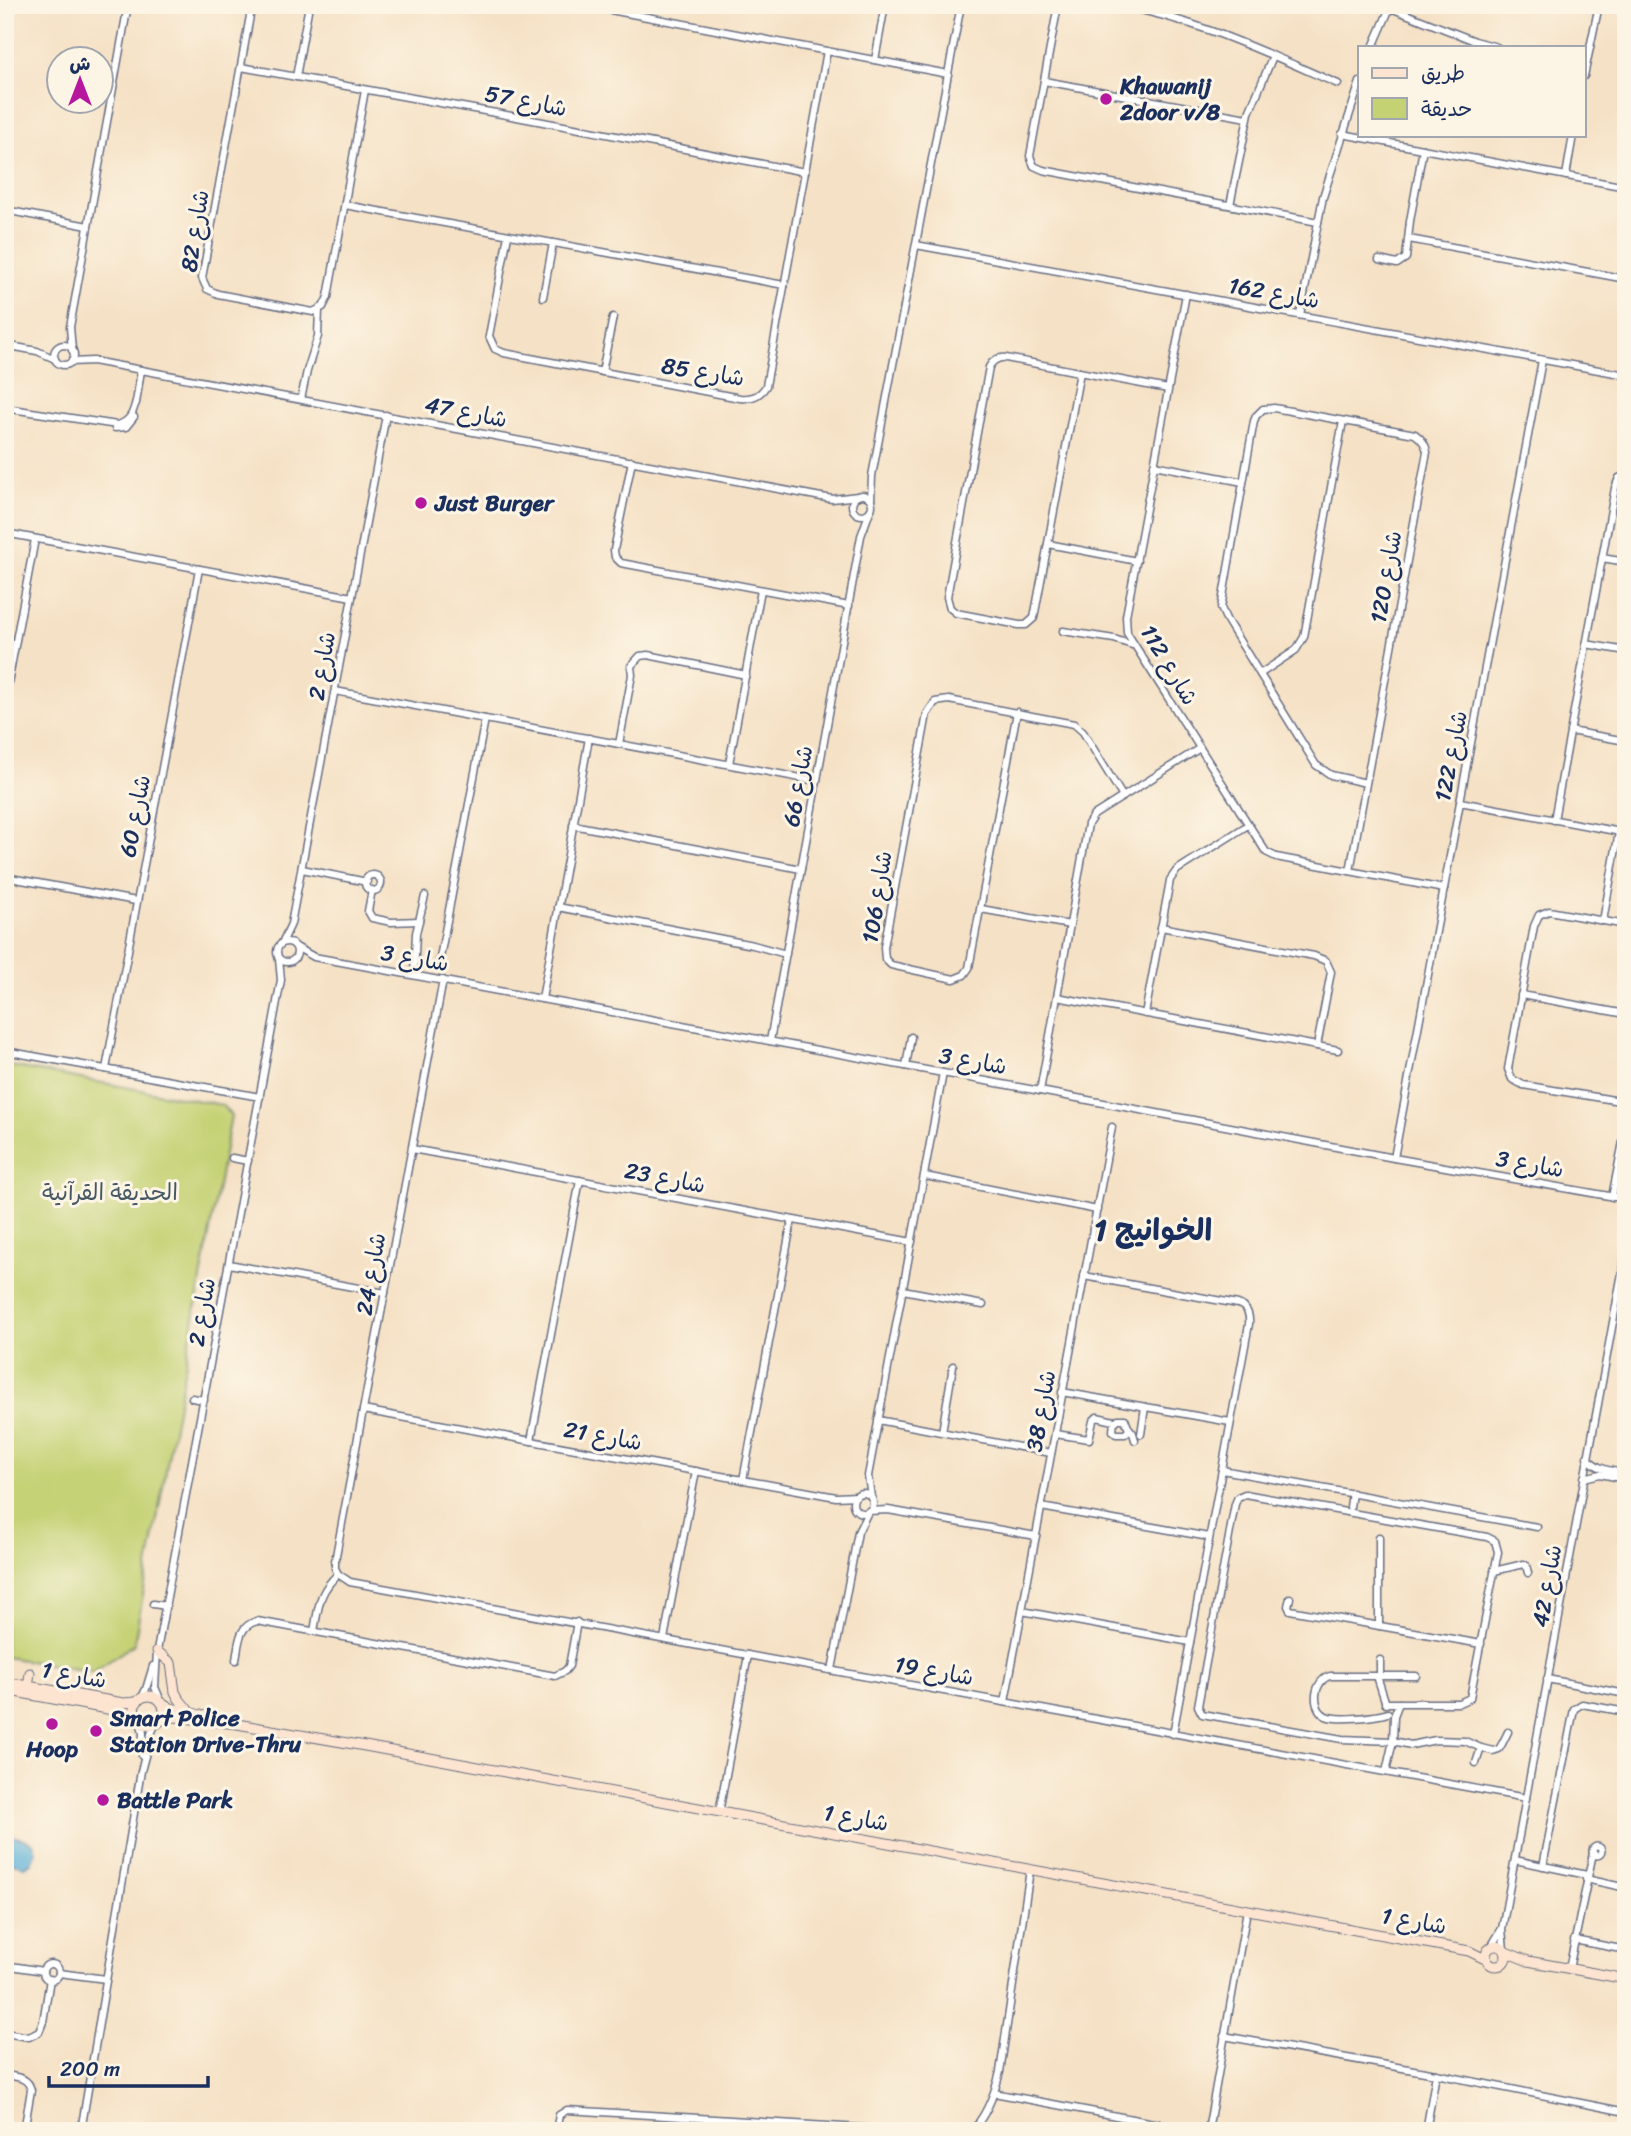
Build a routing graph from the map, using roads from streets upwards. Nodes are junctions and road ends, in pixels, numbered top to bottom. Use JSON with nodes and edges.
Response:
{"nodes":[{"id":1,"x":7,"y":5,"type":"edge"},
{"id":2,"x":128,"y":5,"type":"edge"},
{"id":3,"x":252,"y":5,"type":"edge"},
{"id":4,"x":309,"y":5,"type":"edge"},
{"id":5,"x":583,"y":5,"type":"edge"},
{"id":6,"x":885,"y":5,"type":"edge"},
{"id":7,"x":961,"y":5,"type":"edge"},
{"id":8,"x":1058,"y":5,"type":"edge"},
{"id":9,"x":1118,"y":5,"type":"edge"},
{"id":10,"x":1599,"y":5,"type":"edge"},
{"id":11,"x":603,"y":7,"type":"edge"},
{"id":12,"x":1137,"y":7,"type":"edge"},
{"id":13,"x":1387,"y":7,"type":"edge"},
{"id":14,"x":5,"y":16,"type":"edge"},
{"id":15,"x":1373,"y":46,"type":"edge"},
{"id":16,"x":1493,"y":46,"type":"edge"},
{"id":17,"x":827,"y":51,"type":"junction"},
{"id":18,"x":1273,"y":56,"type":"junction"},
{"id":19,"x":875,"y":60,"type":"junction"},
{"id":20,"x":1586,"y":61,"type":"edge"},
{"id":21,"x":241,"y":67,"type":"junction"},
{"id":22,"x":948,"y":74,"type":"junction"},
{"id":23,"x":296,"y":77,"type":"junction"},
{"id":24,"x":1044,"y":81,"type":"junction"},
{"id":25,"x":1338,"y":83,"type":"dead end"},
{"id":26,"x":1358,"y":88,"type":"edge"},
{"id":27,"x":365,"y":90,"type":"junction"},
{"id":28,"x":1247,"y":118,"type":"junction"},
{"id":29,"x":1342,"y":134,"type":"junction"},
{"id":30,"x":1573,"y":136,"type":"edge"},
{"id":31,"x":1423,"y":149,"type":"junction"},
{"id":32,"x":805,"y":172,"type":"junction"},
{"id":33,"x":1566,"y":176,"type":"junction"},
{"id":34,"x":1626,"y":187,"type":"edge"},
{"id":35,"x":345,"y":205,"type":"junction"},
{"id":36,"x":1230,"y":205,"type":"junction"},
{"id":37,"x":5,"y":210,"type":"edge"},
{"id":38,"x":1318,"y":222,"type":"junction"},
{"id":39,"x":88,"y":226,"type":"junction"},
{"id":40,"x":508,"y":234,"type":"junction"},
{"id":41,"x":1409,"y":239,"type":"junction"},
{"id":42,"x":553,"y":243,"type":"junction"},
{"id":43,"x":916,"y":245,"type":"junction"},
{"id":44,"x":1378,"y":260,"type":"dead end"},
{"id":45,"x":1626,"y":279,"type":"edge"},
{"id":46,"x":784,"y":285,"type":"junction"},
{"id":47,"x":1185,"y":294,"type":"junction"},
{"id":48,"x":543,"y":297,"type":"dead end"},
{"id":49,"x":319,"y":310,"type":"junction"},
{"id":50,"x":1300,"y":315,"type":"junction"},
{"id":51,"x":613,"y":317,"type":"dead end"},
{"id":52,"x":69,"y":327,"type":"junction"},
{"id":53,"x":5,"y":346,"type":"edge"},
{"id":54,"x":58,"y":347,"type":"junction"},
{"id":55,"x":73,"y":350,"type":"junction"},
{"id":56,"x":37,"y":351,"type":"junction"},
{"id":57,"x":55,"y":359,"type":"junction"},
{"id":58,"x":1542,"y":360,"type":"junction"},
{"id":59,"x":93,"y":361,"type":"junction"},
{"id":60,"x":71,"y":362,"type":"junction"},
{"id":61,"x":141,"y":370,"type":"junction"},
{"id":62,"x":602,"y":372,"type":"junction"},
{"id":63,"x":1080,"y":372,"type":"junction"},
{"id":64,"x":1626,"y":375,"type":"edge"},
{"id":65,"x":1168,"y":389,"type":"junction"},
{"id":66,"x":301,"y":399,"type":"junction"},
{"id":67,"x":5,"y":406,"type":"edge"},
{"id":68,"x":386,"y":415,"type":"junction"},
{"id":69,"x":1343,"y":421,"type":"junction"},
{"id":70,"x":632,"y":461,"type":"junction"},
{"id":71,"x":1154,"y":465,"type":"junction"},
{"id":72,"x":1626,"y":475,"type":"edge"},
{"id":73,"x":872,"y":476,"type":"junction"},
{"id":74,"x":1243,"y":482,"type":"junction"},
{"id":75,"x":858,"y":496,"type":"junction"},
{"id":76,"x":832,"y":499,"type":"junction"},
{"id":77,"x":871,"y":501,"type":"junction"},
{"id":78,"x":855,"y":511,"type":"junction"},
{"id":79,"x":870,"y":511,"type":"junction"},
{"id":80,"x":5,"y":533,"type":"edge"},
{"id":81,"x":861,"y":536,"type":"junction"},
{"id":82,"x":35,"y":539,"type":"junction"},
{"id":83,"x":1048,"y":544,"type":"junction"},
{"id":84,"x":1602,"y":558,"type":"junction"},
{"id":85,"x":1137,"y":561,"type":"junction"},
{"id":86,"x":1626,"y":562,"type":"edge"},
{"id":87,"x":199,"y":569,"type":"junction"},
{"id":88,"x":761,"y":590,"type":"junction"},
{"id":89,"x":352,"y":597,"type":"junction"},
{"id":90,"x":849,"y":606,"type":"junction"},
{"id":91,"x":1125,"y":625,"type":"junction"},
{"id":92,"x":1063,"y":631,"type":"dead end"},
{"id":93,"x":1114,"y":639,"type":"junction"},
{"id":94,"x":1586,"y":644,"type":"junction"},
{"id":95,"x":1135,"y":647,"type":"junction"},
{"id":96,"x":1626,"y":652,"type":"edge"},
{"id":97,"x":1260,"y":674,"type":"junction"},
{"id":98,"x":746,"y":675,"type":"junction"},
{"id":99,"x":335,"y":691,"type":"junction"},
{"id":100,"x":5,"y":699,"type":"edge"},
{"id":101,"x":1017,"y":712,"type":"junction"},
{"id":102,"x":485,"y":719,"type":"junction"},
{"id":103,"x":1570,"y":731,"type":"junction"},
{"id":104,"x":589,"y":738,"type":"junction"},
{"id":105,"x":1626,"y":741,"type":"edge"},
{"id":106,"x":619,"y":744,"type":"junction"},
{"id":107,"x":1200,"y":748,"type":"junction"},
{"id":108,"x":729,"y":764,"type":"junction"},
{"id":109,"x":817,"y":781,"type":"junction"},
{"id":110,"x":1366,"y":783,"type":"junction"},
{"id":111,"x":1123,"y":797,"type":"junction"},
{"id":112,"x":1460,"y":802,"type":"junction"},
{"id":113,"x":1554,"y":820,"type":"junction"},
{"id":114,"x":573,"y":825,"type":"junction"},
{"id":115,"x":1248,"y":825,"type":"junction"},
{"id":116,"x":1622,"y":832,"type":"edge"},
{"id":117,"x":302,"y":869,"type":"junction"},
{"id":118,"x":801,"y":869,"type":"junction"},
{"id":119,"x":1350,"y":871,"type":"junction"},
{"id":120,"x":5,"y":877,"type":"edge"},
{"id":121,"x":367,"y":882,"type":"junction"},
{"id":122,"x":1444,"y":889,"type":"junction"},
{"id":123,"x":372,"y":890,"type":"junction"},
{"id":124,"x":425,"y":896,"type":"dead end"},
{"id":125,"x":136,"y":901,"type":"junction"},
{"id":126,"x":558,"y":907,"type":"junction"},
{"id":127,"x":981,"y":909,"type":"junction"},
{"id":128,"x":419,"y":921,"type":"junction"},
{"id":129,"x":1603,"y":921,"type":"junction"},
{"id":130,"x":291,"y":924,"type":"junction"},
{"id":131,"x":1070,"y":925,"type":"junction"},
{"id":132,"x":1626,"y":925,"type":"edge"},
{"id":133,"x":1161,"y":927,"type":"junction"},
{"id":134,"x":282,"y":943,"type":"junction"},
{"id":135,"x":295,"y":946,"type":"junction"},
{"id":136,"x":786,"y":954,"type":"junction"},
{"id":137,"x":314,"y":957,"type":"junction"},
{"id":138,"x":279,"y":959,"type":"junction"},
{"id":139,"x":292,"y":961,"type":"junction"},
{"id":140,"x":439,"y":963,"type":"dead end"},
{"id":141,"x":414,"y":975,"type":"junction"},
{"id":142,"x":281,"y":980,"type":"junction"},
{"id":143,"x":443,"y":981,"type":"junction"},
{"id":144,"x":1521,"y":995,"type":"junction"},
{"id":145,"x":1057,"y":996,"type":"junction"},
{"id":146,"x":542,"y":999,"type":"junction"},
{"id":147,"x":1145,"y":1014,"type":"junction"},
{"id":148,"x":1626,"y":1014,"type":"edge"},
{"id":149,"x":911,"y":1037,"type":"dead end"},
{"id":150,"x":770,"y":1041,"type":"junction"},
{"id":151,"x":1318,"y":1046,"type":"junction"},
{"id":152,"x":1338,"y":1050,"type":"dead end"},
{"id":153,"x":5,"y":1051,"type":"edge"},
{"id":154,"x":906,"y":1066,"type":"junction"},
{"id":155,"x":106,"y":1069,"type":"junction"},
{"id":156,"x":943,"y":1073,"type":"junction"},
{"id":157,"x":1040,"y":1091,"type":"junction"},
{"id":158,"x":260,"y":1097,"type":"junction"},
{"id":159,"x":1626,"y":1102,"type":"edge"},
{"id":160,"x":1626,"y":1126,"type":"edge"},
{"id":161,"x":1112,"y":1127,"type":"dead end"},
{"id":162,"x":412,"y":1149,"type":"junction"},
{"id":163,"x":232,"y":1158,"type":"dead end"},
{"id":164,"x":1394,"y":1158,"type":"junction"},
{"id":165,"x":248,"y":1161,"type":"junction"},
{"id":166,"x":925,"y":1176,"type":"junction"},
{"id":167,"x":580,"y":1180,"type":"junction"},
{"id":168,"x":1612,"y":1196,"type":"junction"},
{"id":169,"x":1626,"y":1199,"type":"edge"},
{"id":170,"x":1097,"y":1210,"type":"junction"},
{"id":171,"x":792,"y":1220,"type":"junction"},
{"id":172,"x":912,"y":1242,"type":"junction"},
{"id":173,"x":1626,"y":1251,"type":"edge"},
{"id":174,"x":229,"y":1264,"type":"junction"},
{"id":175,"x":1084,"y":1276,"type":"junction"},
{"id":176,"x":903,"y":1290,"type":"junction"},
{"id":177,"x":385,"y":1293,"type":"junction"},
{"id":178,"x":983,"y":1305,"type":"dead end"},
{"id":179,"x":953,"y":1366,"type":"dead end"},
{"id":180,"x":1062,"y":1392,"type":"junction"},
{"id":181,"x":192,"y":1398,"type":"dead end"},
{"id":182,"x":204,"y":1400,"type":"junction"},
{"id":183,"x":1125,"y":1403,"type":"junction"},
{"id":184,"x":1145,"y":1407,"type":"junction"},
{"id":185,"x":363,"y":1410,"type":"junction"},
{"id":186,"x":1122,"y":1418,"type":"junction"},
{"id":187,"x":878,"y":1420,"type":"junction"},
{"id":188,"x":1230,"y":1422,"type":"junction"},
{"id":189,"x":1114,"y":1423,"type":"junction"},
{"id":190,"x":1129,"y":1428,"type":"junction"},
{"id":191,"x":942,"y":1432,"type":"junction"},
{"id":192,"x":1055,"y":1434,"type":"junction"},
{"id":193,"x":531,"y":1441,"type":"junction"},
{"id":194,"x":1051,"y":1453,"type":"junction"},
{"id":195,"x":1587,"y":1457,"type":"junction"},
{"id":196,"x":1222,"y":1470,"type":"junction"},
{"id":197,"x":696,"y":1471,"type":"junction"},
{"id":198,"x":1626,"y":1474,"type":"edge"},
{"id":199,"x":868,"y":1476,"type":"junction"},
{"id":200,"x":1584,"y":1478,"type":"junction"},
{"id":201,"x":1626,"y":1479,"type":"edge"},
{"id":202,"x":743,"y":1480,"type":"junction"},
{"id":203,"x":1352,"y":1493,"type":"junction"},
{"id":204,"x":857,"y":1495,"type":"junction"},
{"id":205,"x":836,"y":1497,"type":"junction"},
{"id":206,"x":871,"y":1498,"type":"junction"},
{"id":207,"x":1041,"y":1507,"type":"junction"},
{"id":208,"x":854,"y":1509,"type":"junction"},
{"id":209,"x":888,"y":1510,"type":"junction"},
{"id":210,"x":1350,"y":1510,"type":"junction"},
{"id":211,"x":869,"y":1511,"type":"junction"},
{"id":212,"x":1537,"y":1527,"type":"dead end"},
{"id":213,"x":858,"y":1532,"type":"junction"},
{"id":214,"x":1036,"y":1536,"type":"junction"},
{"id":215,"x":1209,"y":1537,"type":"junction"},
{"id":216,"x":1379,"y":1537,"type":"dead end"},
{"id":217,"x":1494,"y":1571,"type":"junction"},
{"id":218,"x":1528,"y":1573,"type":"dead end"},
{"id":219,"x":338,"y":1574,"type":"junction"},
{"id":220,"x":1290,"y":1598,"type":"dead end"},
{"id":221,"x":153,"y":1604,"type":"dead end"},
{"id":222,"x":166,"y":1606,"type":"junction"},
{"id":223,"x":1022,"y":1611,"type":"junction"},
{"id":224,"x":577,"y":1622,"type":"junction"},
{"id":225,"x":1378,"y":1626,"type":"junction"},
{"id":226,"x":314,"y":1632,"type":"junction"},
{"id":227,"x":664,"y":1639,"type":"junction"},
{"id":228,"x":1190,"y":1642,"type":"junction"},
{"id":229,"x":1481,"y":1644,"type":"junction"},
{"id":230,"x":157,"y":1651,"type":"junction"},
{"id":231,"x":748,"y":1655,"type":"junction"},
{"id":232,"x":236,"y":1660,"type":"dead end"},
{"id":233,"x":1380,"y":1660,"type":"dead end"},
{"id":234,"x":832,"y":1670,"type":"junction"},
{"id":235,"x":30,"y":1673,"type":"dead end"},
{"id":236,"x":1416,"y":1675,"type":"dead end"},
{"id":237,"x":1378,"y":1676,"type":"junction"},
{"id":238,"x":1548,"y":1679,"type":"junction"},
{"id":239,"x":5,"y":1682,"type":"edge"},
{"id":240,"x":28,"y":1686,"type":"junction"},
{"id":241,"x":5,"y":1690,"type":"edge"},
{"id":242,"x":1626,"y":1694,"type":"edge"},
{"id":243,"x":139,"y":1700,"type":"junction"},
{"id":244,"x":161,"y":1701,"type":"junction"},
{"id":245,"x":1005,"y":1702,"type":"junction"},
{"id":246,"x":1385,"y":1703,"type":"junction"},
{"id":247,"x":1399,"y":1703,"type":"junction"},
{"id":248,"x":1626,"y":1712,"type":"edge"},
{"id":249,"x":190,"y":1713,"type":"junction"},
{"id":250,"x":1388,"y":1713,"type":"junction"},
{"id":251,"x":134,"y":1714,"type":"junction"},
{"id":252,"x":1394,"y":1719,"type":"junction"},
{"id":253,"x":158,"y":1722,"type":"junction"},
{"id":254,"x":141,"y":1724,"type":"junction"},
{"id":255,"x":237,"y":1724,"type":"junction"},
{"id":256,"x":1508,"y":1732,"type":"dead end"},
{"id":257,"x":1173,"y":1734,"type":"junction"},
{"id":258,"x":1393,"y":1741,"type":"junction"},
{"id":259,"x":1480,"y":1748,"type":"junction"},
{"id":260,"x":1476,"y":1763,"type":"dead end"},
{"id":261,"x":142,"y":1767,"type":"junction"},
{"id":262,"x":1386,"y":1772,"type":"junction"},
{"id":263,"x":1526,"y":1798,"type":"junction"},
{"id":264,"x":719,"y":1813,"type":"junction"},
{"id":265,"x":1593,"y":1853,"type":"dead end"},
{"id":266,"x":1515,"y":1860,"type":"junction"},
{"id":267,"x":1543,"y":1866,"type":"junction"},
{"id":268,"x":1030,"y":1870,"type":"junction"},
{"id":269,"x":1587,"y":1877,"type":"junction"},
{"id":270,"x":1622,"y":1888,"type":"dead end"},
{"id":271,"x":1247,"y":1910,"type":"junction"},
{"id":272,"x":1502,"y":1929,"type":"junction"},
{"id":273,"x":1574,"y":1940,"type":"junction"},
{"id":274,"x":1491,"y":1948,"type":"junction"},
{"id":275,"x":1626,"y":1950,"type":"edge"},
{"id":276,"x":1469,"y":1951,"type":"junction"},
{"id":277,"x":1505,"y":1951,"type":"junction"},
{"id":278,"x":1487,"y":1960,"type":"junction"},
{"id":279,"x":1528,"y":1961,"type":"junction"},
{"id":280,"x":1504,"y":1963,"type":"junction"},
{"id":281,"x":5,"y":1965,"type":"edge"},
{"id":282,"x":1569,"y":1969,"type":"junction"},
{"id":283,"x":43,"y":1971,"type":"junction"},
{"id":284,"x":59,"y":1973,"type":"junction"},
{"id":285,"x":50,"y":1979,"type":"junction"},
{"id":286,"x":1626,"y":1979,"type":"edge"},
{"id":287,"x":106,"y":1981,"type":"junction"},
{"id":288,"x":5,"y":2033,"type":"edge"},
{"id":289,"x":1224,"y":2036,"type":"junction"},
{"id":290,"x":1436,"y":2074,"type":"junction"},
{"id":291,"x":5,"y":2075,"type":"edge"},
{"id":292,"x":994,"y":2093,"type":"junction"},
{"id":293,"x":1626,"y":2112,"type":"edge"},
{"id":294,"x":24,"y":2131,"type":"edge"},
{"id":295,"x":81,"y":2131,"type":"edge"},
{"id":296,"x":556,"y":2131,"type":"edge"},
{"id":297,"x":910,"y":2131,"type":"edge"},
{"id":298,"x":971,"y":2131,"type":"edge"},
{"id":299,"x":1196,"y":2131,"type":"edge"},
{"id":300,"x":1208,"y":2131,"type":"edge"},
{"id":301,"x":1426,"y":2131,"type":"edge"}],
"edges":[{"from":1,"to":14,"type":"street"},
{"from":2,"to":39,"type":"street"},
{"from":3,"to":21,"type":"street","name":"شارع 82"},
{"from":4,"to":23,"type":"street"},
{"from":5,"to":11,"type":"street"},
{"from":6,"to":19,"type":"street"},
{"from":7,"to":22,"type":"street"},
{"from":8,"to":24,"type":"street"},
{"from":9,"to":12,"type":"street"},
{"from":10,"to":20,"type":"street"},
{"from":11,"to":17,"type":"street"},
{"from":12,"to":18,"type":"street"},
{"from":13,"to":15,"type":"street"},
{"from":13,"to":16,"type":"street"},
{"from":17,"to":19,"type":"street"},
{"from":17,"to":32,"type":"street","name":"شارع 85"},
{"from":18,"to":25,"type":"street"},
{"from":18,"to":28,"type":"street"},
{"from":19,"to":22,"type":"street"},
{"from":21,"to":23,"type":"street","name":"شارع 57"},
{"from":21,"to":49,"type":"street","name":"شارع 82"},
{"from":22,"to":43,"type":"street"},
{"from":23,"to":27,"type":"street","name":"شارع 57"},
{"from":24,"to":28,"type":"street"},
{"from":24,"to":36,"type":"street"},
{"from":26,"to":29,"type":"street"},
{"from":27,"to":32,"type":"street","name":"شارع 57"},
{"from":27,"to":35,"type":"street"},
{"from":28,"to":36,"type":"street"},
{"from":29,"to":31,"type":"street"},
{"from":29,"to":38,"type":"street"},
{"from":30,"to":33,"type":"street"},
{"from":31,"to":33,"type":"street"},
{"from":31,"to":41,"type":"street"},
{"from":32,"to":46,"type":"street","name":"شارع 85"},
{"from":33,"to":34,"type":"street"},
{"from":35,"to":40,"type":"street"},
{"from":35,"to":49,"type":"street"},
{"from":36,"to":38,"type":"street"},
{"from":37,"to":39,"type":"street"},
{"from":38,"to":50,"type":"street"},
{"from":39,"to":52,"type":"street"},
{"from":40,"to":42,"type":"street"},
{"from":40,"to":62,"type":"street","name":"شارع 85"},
{"from":41,"to":44,"type":"street"},
{"from":41,"to":45,"type":"street"},
{"from":42,"to":46,"type":"street"},
{"from":42,"to":48,"type":"street"},
{"from":43,"to":47,"type":"street","name":"شارع 162"},
{"from":43,"to":73,"type":"street"},
{"from":46,"to":62,"type":"street","name":"شارع 85"},
{"from":47,"to":50,"type":"street","name":"شارع 162"},
{"from":47,"to":65,"type":"street","name":"شارع 112"},
{"from":49,"to":66,"type":"street"},
{"from":50,"to":58,"type":"street","name":"شارع 162"},
{"from":51,"to":62,"type":"street"},
{"from":52,"to":54,"type":"street"},
{"from":52,"to":55,"type":"street"},
{"from":53,"to":56,"type":"street"},
{"from":54,"to":55,"type":"street"},
{"from":54,"to":56,"type":"street"},
{"from":54,"to":57,"type":"street"},
{"from":55,"to":59,"type":"street","name":"شارع 47"},
{"from":55,"to":60,"type":"street"},
{"from":56,"to":57,"type":"street"},
{"from":57,"to":60,"type":"street"},
{"from":58,"to":64,"type":"street","name":"شارع 162"},
{"from":58,"to":112,"type":"street","name":"شارع 122"},
{"from":59,"to":60,"type":"street","name":"شارع 47"},
{"from":59,"to":61,"type":"street","name":"شارع 47"},
{"from":61,"to":66,"type":"street","name":"شارع 47"},
{"from":61,"to":67,"type":"street"},
{"from":63,"to":65,"type":"street"},
{"from":63,"to":83,"type":"street"},
{"from":63,"to":83,"type":"street"},
{"from":65,"to":71,"type":"street","name":"شارع 112"},
{"from":66,"to":68,"type":"street","name":"شارع 47"},
{"from":68,"to":70,"type":"street","name":"شارع 47"},
{"from":68,"to":89,"type":"street","name":"شارع 2"},
{"from":69,"to":74,"type":"street","name":"شارع 120"},
{"from":69,"to":97,"type":"street"},
{"from":69,"to":110,"type":"street","name":"شارع 120"},
{"from":70,"to":76,"type":"street","name":"شارع 47"},
{"from":70,"to":88,"type":"street"},
{"from":71,"to":74,"type":"street"},
{"from":71,"to":85,"type":"street","name":"شارع 112"},
{"from":72,"to":84,"type":"street"},
{"from":73,"to":75,"type":"street"},
{"from":73,"to":77,"type":"street"},
{"from":74,"to":97,"type":"street"},
{"from":75,"to":76,"type":"street","name":"شارع 47"},
{"from":75,"to":77,"type":"street"},
{"from":75,"to":78,"type":"street"},
{"from":76,"to":78,"type":"street","name":"شارع 47"},
{"from":77,"to":79,"type":"street"},
{"from":78,"to":79,"type":"street"},
{"from":78,"to":81,"type":"street","name":"شارع 66"},
{"from":79,"to":81,"type":"street","name":"شارع 66"},
{"from":80,"to":82,"type":"street"},
{"from":81,"to":90,"type":"street","name":"شارع 66"},
{"from":82,"to":87,"type":"street"},
{"from":82,"to":100,"type":"street"},
{"from":83,"to":85,"type":"street"},
{"from":84,"to":86,"type":"street"},
{"from":84,"to":94,"type":"street"},
{"from":85,"to":91,"type":"street","name":"شارع 112"},
{"from":87,"to":89,"type":"street"},
{"from":87,"to":125,"type":"street","name":"شارع 60"},
{"from":88,"to":90,"type":"street"},
{"from":88,"to":98,"type":"street"},
{"from":89,"to":99,"type":"street","name":"شارع 2"},
{"from":90,"to":109,"type":"street","name":"شارع 66"},
{"from":91,"to":93,"type":"street"},
{"from":91,"to":95,"type":"street","name":"شارع 112"},
{"from":92,"to":93,"type":"street"},
{"from":93,"to":95,"type":"street"},
{"from":94,"to":96,"type":"street"},
{"from":94,"to":103,"type":"street"},
{"from":95,"to":107,"type":"street","name":"شارع 112"},
{"from":97,"to":110,"type":"street"},
{"from":98,"to":106,"type":"street"},
{"from":98,"to":108,"type":"street"},
{"from":99,"to":102,"type":"street"},
{"from":99,"to":117,"type":"street","name":"شارع 2"},
{"from":101,"to":111,"type":"street"},
{"from":101,"to":127,"type":"street","name":"شارع 106"},
{"from":101,"to":127,"type":"street","name":"شارع 106"},
{"from":102,"to":104,"type":"street"},
{"from":102,"to":140,"type":"street"},
{"from":103,"to":105,"type":"street"},
{"from":103,"to":113,"type":"street"},
{"from":104,"to":106,"type":"street"},
{"from":104,"to":114,"type":"street"},
{"from":106,"to":108,"type":"street"},
{"from":107,"to":111,"type":"street"},
{"from":107,"to":115,"type":"street","name":"شارع 112"},
{"from":108,"to":109,"type":"street"},
{"from":109,"to":118,"type":"street","name":"شارع 66"},
{"from":110,"to":119,"type":"street","name":"شارع 120"},
{"from":111,"to":131,"type":"street"},
{"from":112,"to":113,"type":"street"},
{"from":112,"to":122,"type":"street","name":"شارع 122"},
{"from":113,"to":116,"type":"street"},
{"from":114,"to":118,"type":"street"},
{"from":114,"to":126,"type":"street"},
{"from":115,"to":119,"type":"street","name":"شارع 112"},
{"from":115,"to":133,"type":"street"},
{"from":116,"to":129,"type":"street"},
{"from":117,"to":121,"type":"street"},
{"from":117,"to":130,"type":"street","name":"شارع 2"},
{"from":118,"to":136,"type":"street","name":"شارع 66"},
{"from":119,"to":122,"type":"street","name":"شارع 112"},
{"from":120,"to":125,"type":"street"},
{"from":121,"to":123,"type":"street"},
{"from":121,"to":123,"type":"street"},
{"from":122,"to":164,"type":"street","name":"شارع 122"},
{"from":123,"to":128,"type":"street"},
{"from":124,"to":128,"type":"street"},
{"from":125,"to":155,"type":"street","name":"شارع 60"},
{"from":126,"to":136,"type":"street"},
{"from":126,"to":146,"type":"street"},
{"from":127,"to":131,"type":"street"},
{"from":128,"to":141,"type":"street"},
{"from":129,"to":132,"type":"street"},
{"from":129,"to":144,"type":"street"},
{"from":130,"to":134,"type":"street","name":"شارع 2"},
{"from":130,"to":135,"type":"street","name":"شارع 2"},
{"from":131,"to":145,"type":"street"},
{"from":133,"to":147,"type":"street"},
{"from":133,"to":151,"type":"street"},
{"from":134,"to":135,"type":"street"},
{"from":134,"to":138,"type":"street"},
{"from":135,"to":137,"type":"street","name":"شارع 3"},
{"from":135,"to":139,"type":"street"},
{"from":136,"to":150,"type":"street","name":"شارع 66"},
{"from":137,"to":139,"type":"street","name":"شارع 3"},
{"from":137,"to":141,"type":"street","name":"شارع 3"},
{"from":138,"to":139,"type":"street"},
{"from":138,"to":142,"type":"street","name":"شارع 2"},
{"from":139,"to":142,"type":"street","name":"شارع 2"},
{"from":141,"to":143,"type":"street","name":"شارع 3"},
{"from":142,"to":158,"type":"street","name":"شارع 2"},
{"from":143,"to":146,"type":"street","name":"شارع 3"},
{"from":143,"to":162,"type":"street","name":"شارع 24"},
{"from":144,"to":148,"type":"street"},
{"from":144,"to":159,"type":"street"},
{"from":145,"to":147,"type":"street"},
{"from":145,"to":157,"type":"street"},
{"from":146,"to":150,"type":"street","name":"شارع 3"},
{"from":147,"to":151,"type":"street"},
{"from":149,"to":154,"type":"street"},
{"from":150,"to":154,"type":"street","name":"شارع 3"},
{"from":151,"to":152,"type":"street"},
{"from":153,"to":155,"type":"street"},
{"from":154,"to":156,"type":"street","name":"شارع 3"},
{"from":155,"to":158,"type":"street"},
{"from":156,"to":157,"type":"street","name":"شارع 3"},
{"from":156,"to":166,"type":"street"},
{"from":157,"to":164,"type":"street","name":"شارع 3"},
{"from":158,"to":165,"type":"street","name":"شارع 2"},
{"from":160,"to":168,"type":"street"},
{"from":161,"to":170,"type":"street","name":"شارع 38"},
{"from":162,"to":167,"type":"street","name":"شارع 23"},
{"from":162,"to":177,"type":"street","name":"شارع 24"},
{"from":163,"to":165,"type":"street"},
{"from":164,"to":168,"type":"street","name":"شارع 3"},
{"from":165,"to":174,"type":"street","name":"شارع 2"},
{"from":166,"to":170,"type":"street"},
{"from":166,"to":172,"type":"street"},
{"from":167,"to":171,"type":"street","name":"شارع 23"},
{"from":167,"to":193,"type":"street"},
{"from":168,"to":169,"type":"street","name":"شارع 3"},
{"from":170,"to":175,"type":"street","name":"شارع 38"},
{"from":171,"to":172,"type":"street","name":"شارع 23"},
{"from":171,"to":202,"type":"street"},
{"from":172,"to":176,"type":"street"},
{"from":173,"to":195,"type":"street","name":"شارع 42"},
{"from":174,"to":177,"type":"street"},
{"from":174,"to":182,"type":"street","name":"شارع 2"},
{"from":175,"to":180,"type":"street","name":"شارع 38"},
{"from":175,"to":188,"type":"street"},
{"from":176,"to":178,"type":"street"},
{"from":176,"to":187,"type":"street"},
{"from":177,"to":185,"type":"street","name":"شارع 24"},
{"from":179,"to":191,"type":"street"},
{"from":180,"to":183,"type":"street"},
{"from":180,"to":192,"type":"street","name":"شارع 38"},
{"from":181,"to":182,"type":"street"},
{"from":182,"to":222,"type":"street","name":"شارع 2"},
{"from":183,"to":184,"type":"street"},
{"from":183,"to":186,"type":"street"},
{"from":184,"to":188,"type":"street"},
{"from":184,"to":190,"type":"street"},
{"from":185,"to":193,"type":"street","name":"شارع 21"},
{"from":185,"to":219,"type":"street","name":"شارع 24"},
{"from":186,"to":189,"type":"street"},
{"from":186,"to":190,"type":"street"},
{"from":187,"to":191,"type":"street"},
{"from":187,"to":199,"type":"street"},
{"from":188,"to":196,"type":"street"},
{"from":189,"to":190,"type":"street"},
{"from":189,"to":192,"type":"street"},
{"from":191,"to":194,"type":"street"},
{"from":192,"to":194,"type":"street","name":"شارع 38"},
{"from":193,"to":197,"type":"street","name":"شارع 21"},
{"from":194,"to":207,"type":"street","name":"شارع 38"},
{"from":195,"to":198,"type":"street"},
{"from":195,"to":200,"type":"street","name":"شارع 42"},
{"from":196,"to":203,"type":"street"},
{"from":196,"to":215,"type":"street"},
{"from":197,"to":202,"type":"street","name":"شارع 21"},
{"from":197,"to":227,"type":"street"},
{"from":199,"to":204,"type":"street"},
{"from":199,"to":206,"type":"street"},
{"from":200,"to":201,"type":"street"},
{"from":200,"to":238,"type":"street","name":"شارع 42"},
{"from":202,"to":205,"type":"street","name":"شارع 21"},
{"from":203,"to":210,"type":"street"},
{"from":203,"to":212,"type":"street"},
{"from":204,"to":205,"type":"street","name":"شارع 21"},
{"from":204,"to":206,"type":"street"},
{"from":204,"to":208,"type":"street"},
{"from":205,"to":208,"type":"street","name":"شارع 21"},
{"from":206,"to":209,"type":"street"},
{"from":206,"to":211,"type":"street"},
{"from":207,"to":214,"type":"street","name":"شارع 38"},
{"from":207,"to":215,"type":"street"},
{"from":208,"to":211,"type":"street"},
{"from":208,"to":213,"type":"street"},
{"from":209,"to":211,"type":"street"},
{"from":209,"to":214,"type":"street"},
{"from":210,"to":217,"type":"street"},
{"from":210,"to":258,"type":"street"},
{"from":211,"to":213,"type":"street"},
{"from":213,"to":234,"type":"street"},
{"from":214,"to":223,"type":"street","name":"شارع 38"},
{"from":215,"to":228,"type":"street"},
{"from":216,"to":225,"type":"street"},
{"from":217,"to":218,"type":"street"},
{"from":217,"to":229,"type":"street"},
{"from":219,"to":224,"type":"street","name":"شارع 19"},
{"from":219,"to":226,"type":"street"},
{"from":220,"to":225,"type":"street"},
{"from":221,"to":222,"type":"street"},
{"from":222,"to":230,"type":"street","name":"شارع 2"},
{"from":223,"to":228,"type":"street"},
{"from":223,"to":245,"type":"street","name":"شارع 38"},
{"from":224,"to":226,"type":"street"},
{"from":224,"to":227,"type":"street","name":"شارع 19"},
{"from":225,"to":229,"type":"street"},
{"from":226,"to":232,"type":"street"},
{"from":227,"to":231,"type":"street","name":"شارع 19"},
{"from":228,"to":257,"type":"street"},
{"from":229,"to":247,"type":"street"},
{"from":230,"to":243,"type":"street","name":"شارع 2"},
{"from":230,"to":244,"type":"street","name":"شارع 2"},
{"from":230,"to":249,"type":"street"},
{"from":231,"to":234,"type":"street","name":"شارع 19"},
{"from":231,"to":264,"type":"street"},
{"from":233,"to":237,"type":"street"},
{"from":234,"to":245,"type":"street","name":"شارع 19"},
{"from":235,"to":240,"type":"street"},
{"from":236,"to":237,"type":"street"},
{"from":237,"to":246,"type":"street"},
{"from":237,"to":250,"type":"street"},
{"from":238,"to":242,"type":"street"},
{"from":238,"to":263,"type":"street","name":"شارع 42"},
{"from":239,"to":240,"type":"street","name":"شارع 1"},
{"from":240,"to":243,"type":"street","name":"شارع 1"},
{"from":241,"to":251,"type":"street","name":"شارع 1"},
{"from":243,"to":244,"type":"street"},
{"from":243,"to":251,"type":"street"},
{"from":244,"to":249,"type":"street","name":"شارع 1"},
{"from":244,"to":253,"type":"street"},
{"from":245,"to":257,"type":"street","name":"شارع 19"},
{"from":246,"to":247,"type":"street"},
{"from":246,"to":250,"type":"street"},
{"from":247,"to":252,"type":"street"},
{"from":248,"to":267,"type":"street"},
{"from":249,"to":255,"type":"street","name":"شارع 1"},
{"from":250,"to":252,"type":"street"},
{"from":251,"to":254,"type":"street"},
{"from":252,"to":258,"type":"street"},
{"from":253,"to":254,"type":"street"},
{"from":253,"to":255,"type":"street","name":"شارع 1"},
{"from":253,"to":261,"type":"street"},
{"from":254,"to":261,"type":"street"},
{"from":255,"to":264,"type":"street","name":"شارع 1"},
{"from":256,"to":259,"type":"street"},
{"from":257,"to":262,"type":"street","name":"شارع 19"},
{"from":258,"to":259,"type":"street"},
{"from":258,"to":262,"type":"street"},
{"from":259,"to":260,"type":"street"},
{"from":261,"to":287,"type":"street"},
{"from":262,"to":263,"type":"street","name":"شارع 19"},
{"from":263,"to":266,"type":"street","name":"شارع 42"},
{"from":264,"to":268,"type":"street","name":"شارع 1"},
{"from":265,"to":269,"type":"street"},
{"from":266,"to":267,"type":"street"},
{"from":266,"to":272,"type":"street","name":"شارع 42"},
{"from":267,"to":269,"type":"street"},
{"from":268,"to":271,"type":"street","name":"شارع 1"},
{"from":268,"to":292,"type":"street"},
{"from":269,"to":270,"type":"street"},
{"from":269,"to":273,"type":"street"},
{"from":271,"to":276,"type":"street","name":"شارع 1"},
{"from":271,"to":289,"type":"street"},
{"from":272,"to":274,"type":"street","name":"شارع 42"},
{"from":272,"to":277,"type":"street","name":"شارع 42"},
{"from":273,"to":275,"type":"street"},
{"from":273,"to":282,"type":"street"},
{"from":274,"to":276,"type":"street","name":"شارع 1"},
{"from":274,"to":277,"type":"street"},
{"from":274,"to":278,"type":"street"},
{"from":276,"to":278,"type":"street","name":"شارع 1"},
{"from":277,"to":279,"type":"street"},
{"from":277,"to":280,"type":"street"},
{"from":278,"to":280,"type":"street"},
{"from":279,"to":280,"type":"street"},
{"from":279,"to":282,"type":"street"},
{"from":281,"to":283,"type":"street"},
{"from":282,"to":286,"type":"street"},
{"from":283,"to":284,"type":"street"},
{"from":283,"to":285,"type":"street"},
{"from":284,"to":285,"type":"street"},
{"from":284,"to":287,"type":"street"},
{"from":285,"to":288,"type":"street"},
{"from":287,"to":295,"type":"street"},
{"from":289,"to":290,"type":"street"},
{"from":289,"to":300,"type":"street"},
{"from":290,"to":293,"type":"street"},
{"from":290,"to":301,"type":"street"},
{"from":291,"to":294,"type":"street"},
{"from":292,"to":298,"type":"street"},
{"from":292,"to":299,"type":"street"},
{"from":296,"to":297,"type":"street"}]}
